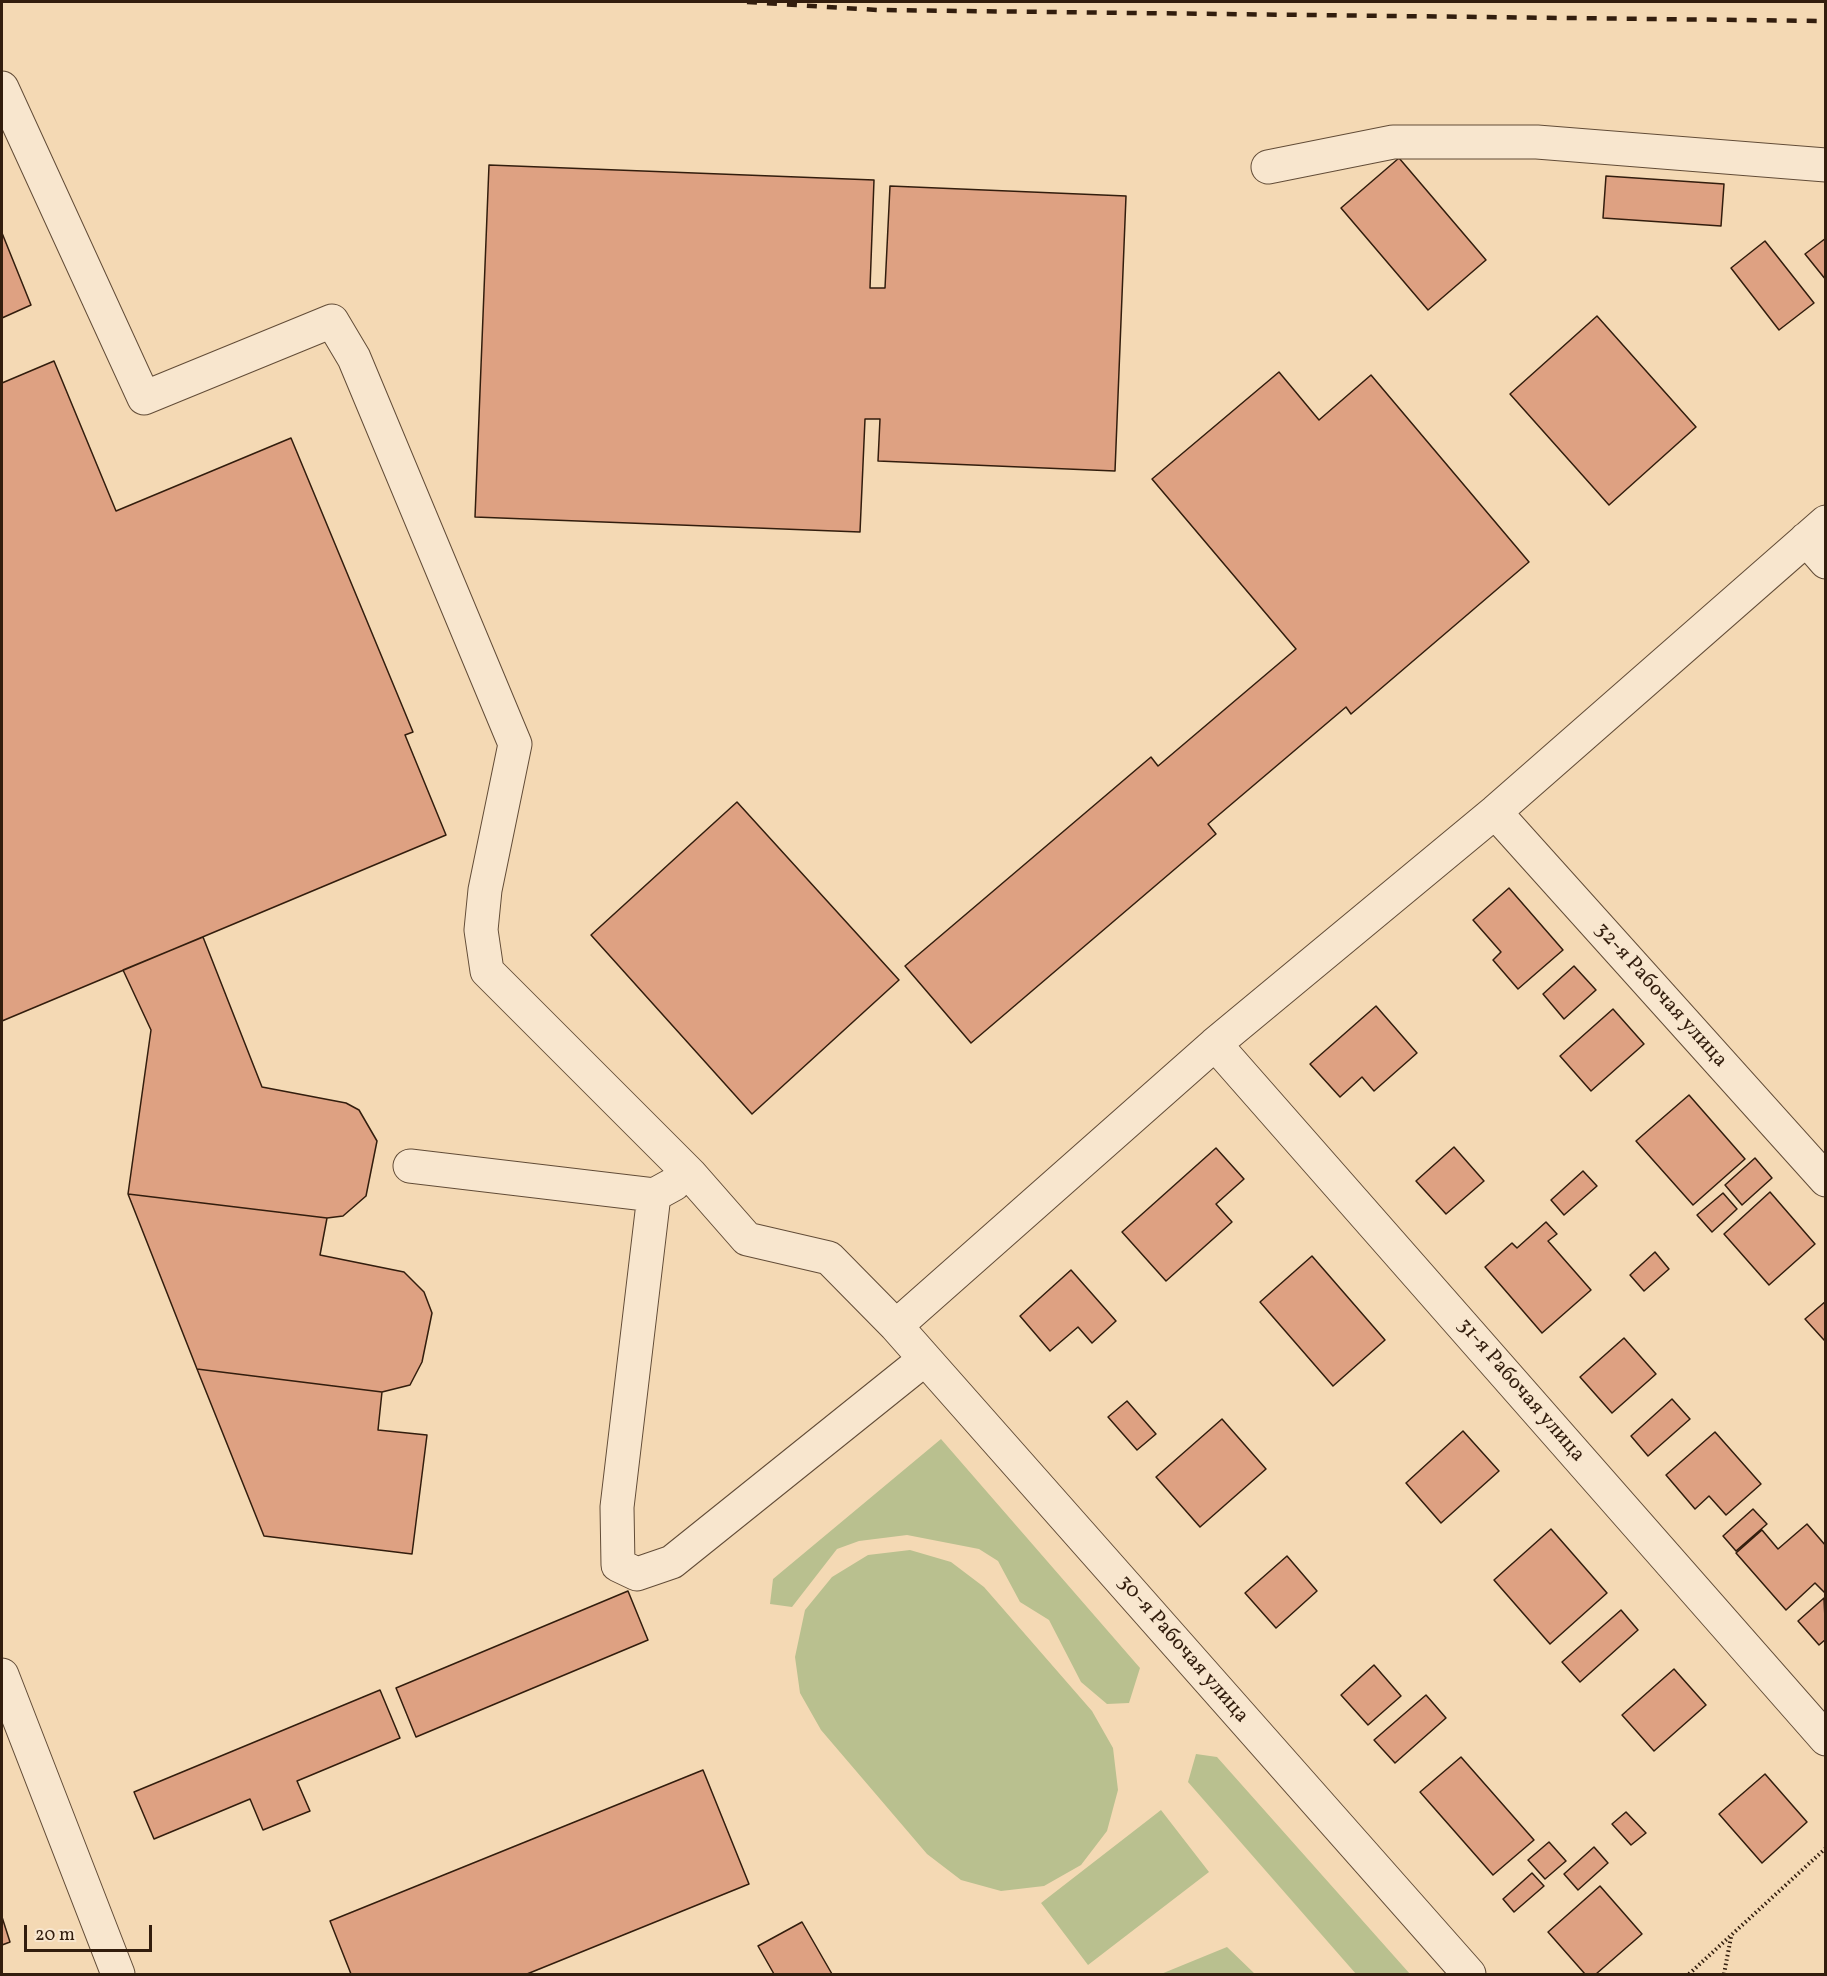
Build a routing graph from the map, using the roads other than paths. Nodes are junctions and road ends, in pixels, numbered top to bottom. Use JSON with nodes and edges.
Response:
{"nodes":[{"id":1,"x":2,"y":88,"type":"edge"},
{"id":2,"x":1826,"y":165,"type":"edge"},
{"id":3,"x":1268,"y":166,"type":"dead end"},
{"id":4,"x":1819,"y":541,"type":"edge"},
{"id":5,"x":1495,"y":812,"type":"junction"},
{"id":6,"x":1215,"y":1044,"type":"junction"},
{"id":7,"x":410,"y":1166,"type":"dead end"},
{"id":8,"x":690,"y":1174,"type":"junction"},
{"id":9,"x":1826,"y":1180,"type":"edge"},
{"id":10,"x":654,"y":1195,"type":"junction"},
{"id":11,"x":896,"y":1326,"type":"junction"},
{"id":12,"x":925,"y":1359,"type":"junction"},
{"id":13,"x":2,"y":1675,"type":"edge"},
{"id":14,"x":1826,"y":1738,"type":"edge"},
{"id":15,"x":118,"y":1974,"type":"edge"},
{"id":16,"x":1469,"y":1974,"type":"edge"}],
"edges":[{"from":1,"to":8,"type":"street","name":"30-я Рабочая улица"},
{"from":2,"to":3,"type":"street"},
{"from":4,"to":5,"type":"street"},
{"from":5,"to":6,"type":"street"},
{"from":5,"to":9,"type":"street","name":"32-я Рабочая улица"},
{"from":6,"to":11,"type":"street"},
{"from":6,"to":14,"type":"street","name":"31-я Рабочая улица"},
{"from":7,"to":10,"type":"street"},
{"from":8,"to":10,"type":"street"},
{"from":8,"to":11,"type":"street","name":"30-я Рабочая улица"},
{"from":10,"to":12,"type":"street"},
{"from":11,"to":12,"type":"street","name":"30-я Рабочая улица"},
{"from":12,"to":16,"type":"street","name":"30-я Рабочая улица"},
{"from":13,"to":15,"type":"street"}]}
